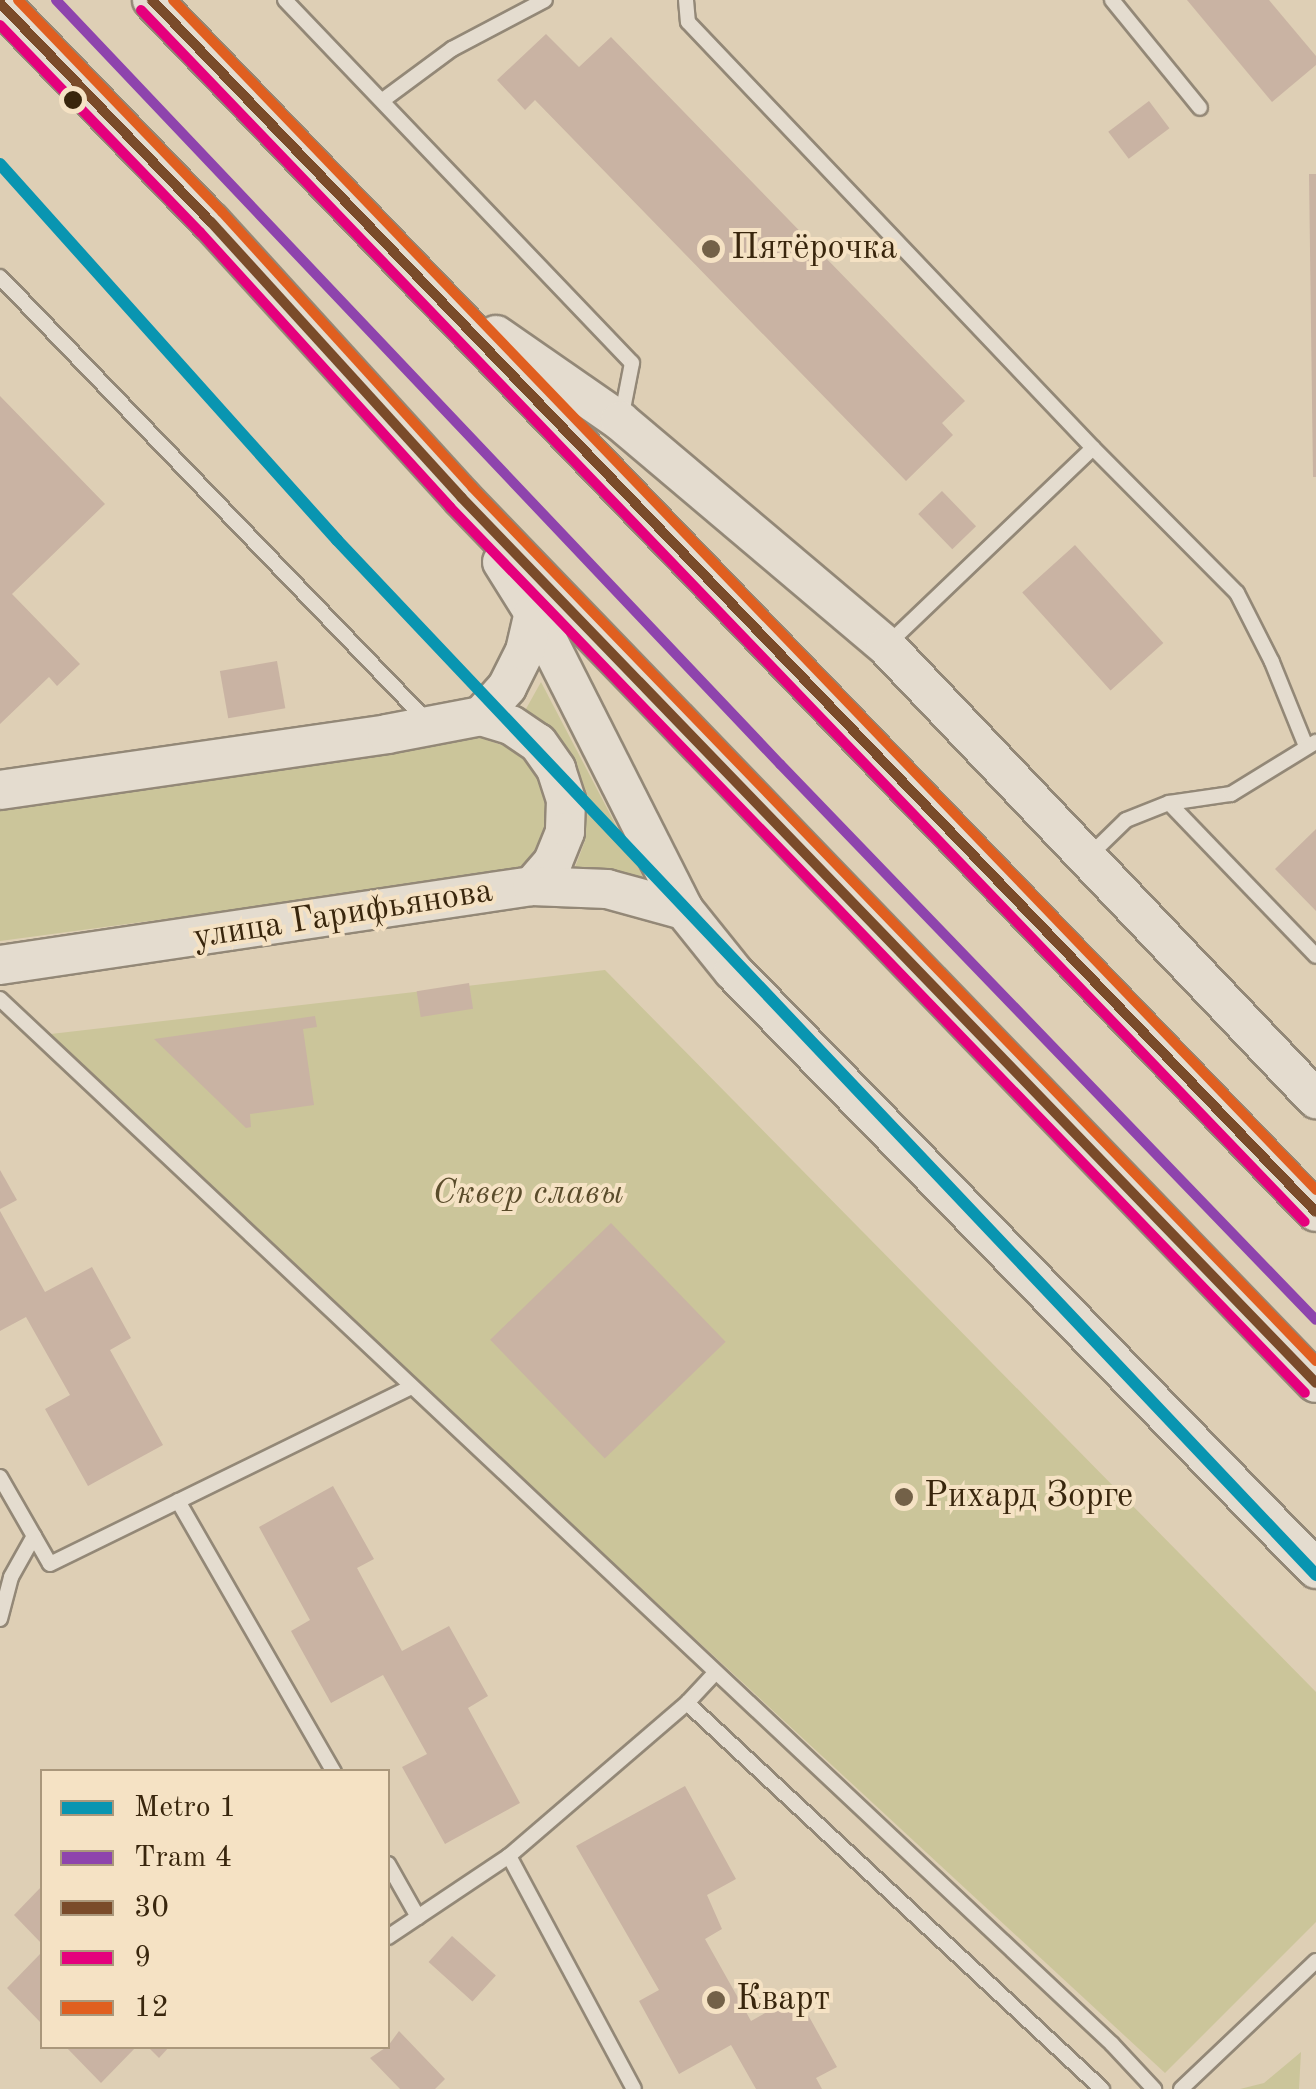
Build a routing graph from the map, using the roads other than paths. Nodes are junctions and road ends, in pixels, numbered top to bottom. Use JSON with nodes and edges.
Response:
{"nodes":[{"id":1,"x":152,"y":0,"type":"edge"},
{"id":2,"x":285,"y":0,"type":"edge"},
{"id":3,"x":544,"y":0,"type":"edge"},
{"id":4,"x":686,"y":0,"type":"edge"},
{"id":5,"x":1112,"y":0,"type":"edge"},
{"id":6,"x":0,"y":3,"type":"edge"},
{"id":7,"x":383,"y":100,"type":"junction"},
{"id":8,"x":1200,"y":108,"type":"dead end"},
{"id":9,"x":0,"y":277,"type":"edge"},
{"id":10,"x":428,"y":288,"type":"junction"},
{"id":11,"x":620,"y":421,"type":"junction"},
{"id":12,"x":1092,"y":448,"type":"junction"},
{"id":13,"x":461,"y":496,"type":"junction"},
{"id":14,"x":534,"y":613,"type":"junction"},
{"id":15,"x":886,"y":646,"type":"junction"},
{"id":16,"x":481,"y":716,"type":"junction"},
{"id":17,"x":432,"y":727,"type":"junction"},
{"id":18,"x":1311,"y":744,"type":"edge"},
{"id":19,"x":0,"y":790,"type":"edge"},
{"id":20,"x":1169,"y":803,"type":"junction"},
{"id":21,"x":1087,"y":858,"type":"junction"},
{"id":22,"x":532,"y":886,"type":"junction"},
{"id":23,"x":684,"y":910,"type":"junction"},
{"id":24,"x":1316,"y":956,"type":"edge"},
{"id":25,"x":0,"y":965,"type":"edge"},
{"id":26,"x":0,"y":1000,"type":"edge"},
{"id":27,"x":1316,"y":1099,"type":"edge"},
{"id":28,"x":1316,"y":1212,"type":"edge"},
{"id":29,"x":1316,"y":1384,"type":"edge"},
{"id":30,"x":411,"y":1387,"type":"junction"},
{"id":31,"x":0,"y":1476,"type":"edge"},
{"id":32,"x":178,"y":1501,"type":"junction"},
{"id":33,"x":34,"y":1536,"type":"junction"},
{"id":34,"x":1316,"y":1569,"type":"edge"},
{"id":35,"x":0,"y":1619,"type":"edge"},
{"id":36,"x":715,"y":1674,"type":"junction"},
{"id":37,"x":688,"y":1703,"type":"junction"},
{"id":38,"x":332,"y":1769,"type":"edge"},
{"id":39,"x":509,"y":1856,"type":"junction"},
{"id":40,"x":390,"y":1868,"type":"edge"},
{"id":41,"x":418,"y":1917,"type":"junction"},
{"id":42,"x":390,"y":1937,"type":"edge"},
{"id":43,"x":1316,"y":1961,"type":"edge"},
{"id":44,"x":634,"y":2089,"type":"edge"},
{"id":45,"x":1102,"y":2089,"type":"edge"},
{"id":46,"x":1154,"y":2089,"type":"edge"},
{"id":47,"x":1181,"y":2089,"type":"edge"}],
"edges":[{"from":1,"to":10,"type":"main road"},
{"from":2,"to":7,"type":"lane"},
{"from":3,"to":7,"type":"lane"},
{"from":4,"to":12,"type":"lane"},
{"from":5,"to":8,"type":"lane"},
{"from":6,"to":13,"type":"main road"},
{"from":7,"to":11,"type":"lane"},
{"from":9,"to":17,"type":"lane"},
{"from":10,"to":11,"type":"main road"},
{"from":10,"to":28,"type":"main road"},
{"from":11,"to":15,"type":"main road"},
{"from":12,"to":15,"type":"lane"},
{"from":12,"to":18,"type":"lane"},
{"from":13,"to":14,"type":"main road"},
{"from":13,"to":29,"type":"main road"},
{"from":14,"to":16,"type":"main road"},
{"from":14,"to":23,"type":"main road"},
{"from":15,"to":21,"type":"main road"},
{"from":16,"to":17,"type":"main road"},
{"from":16,"to":22,"type":"main road"},
{"from":17,"to":19,"type":"main road"},
{"from":18,"to":20,"type":"lane"},
{"from":20,"to":21,"type":"lane"},
{"from":20,"to":24,"type":"lane"},
{"from":21,"to":27,"type":"main road"},
{"from":22,"to":23,"type":"main road","name":"улица Гарифьянова"},
{"from":22,"to":25,"type":"main road","name":"улица Гарифьянова"},
{"from":23,"to":34,"type":"main road"},
{"from":26,"to":30,"type":"lane"},
{"from":30,"to":32,"type":"lane"},
{"from":30,"to":36,"type":"lane"},
{"from":31,"to":33,"type":"lane"},
{"from":32,"to":33,"type":"lane"},
{"from":32,"to":38,"type":"lane"},
{"from":33,"to":35,"type":"lane"},
{"from":36,"to":37,"type":"lane"},
{"from":36,"to":46,"type":"lane"},
{"from":37,"to":39,"type":"lane"},
{"from":37,"to":45,"type":"lane"},
{"from":39,"to":41,"type":"lane"},
{"from":39,"to":44,"type":"lane"},
{"from":40,"to":41,"type":"lane"},
{"from":41,"to":42,"type":"lane"},
{"from":43,"to":47,"type":"lane"}]}
